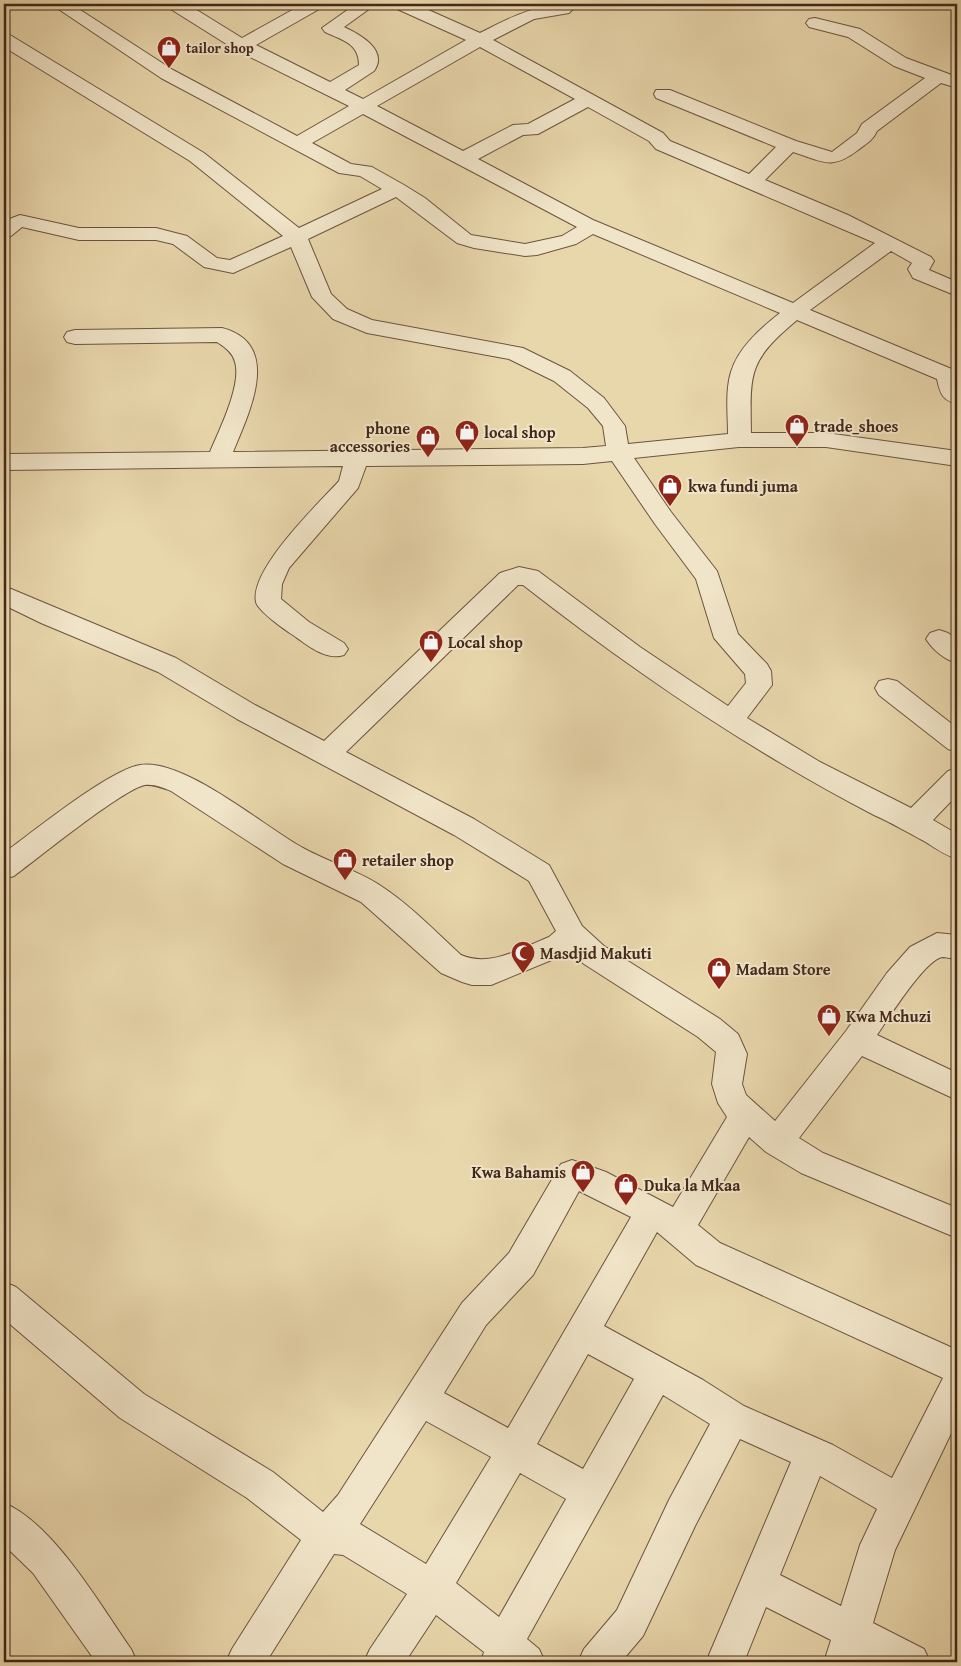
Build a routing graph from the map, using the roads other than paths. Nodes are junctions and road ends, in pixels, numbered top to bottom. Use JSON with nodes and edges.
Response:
{"nodes":[{"id":1,"x":60,"y":4,"type":"edge"},
{"id":2,"x":175,"y":4,"type":"edge"},
{"id":3,"x":315,"y":4,"type":"edge"},
{"id":4,"x":367,"y":4,"type":"edge"},
{"id":5,"x":401,"y":4,"type":"edge"},
{"id":6,"x":568,"y":4,"type":"edge"},
{"id":7,"x":295,"y":17,"type":"junction"},
{"id":8,"x":815,"y":23,"type":"dead end"},
{"id":9,"x":331,"y":28,"type":"junction"},
{"id":10,"x":4,"y":39,"type":"edge"},
{"id":11,"x":480,"y":40,"type":"junction"},
{"id":12,"x":242,"y":46,"type":"junction"},
{"id":13,"x":938,"y":77,"type":"junction"},
{"id":14,"x":957,"y":83,"type":"edge"},
{"id":15,"x":331,"y":90,"type":"junction"},
{"id":16,"x":663,"y":94,"type":"dead end"},
{"id":17,"x":587,"y":100,"type":"junction"},
{"id":18,"x":364,"y":107,"type":"junction"},
{"id":19,"x":298,"y":143,"type":"junction"},
{"id":20,"x":789,"y":145,"type":"junction"},
{"id":21,"x":463,"y":159,"type":"junction"},
{"id":22,"x":752,"y":182,"type":"junction"},
{"id":23,"x":397,"y":189,"type":"junction"},
{"id":24,"x":591,"y":227,"type":"junction"},
{"id":25,"x":4,"y":232,"type":"edge"},
{"id":26,"x":296,"y":236,"type":"junction"},
{"id":27,"x":890,"y":242,"type":"junction"},
{"id":28,"x":957,"y":290,"type":"edge"},
{"id":29,"x":794,"y":312,"type":"junction"},
{"id":30,"x":75,"y":337,"type":"dead end"},
{"id":31,"x":957,"y":397,"type":"edge"},
{"id":32,"x":739,"y":440,"type":"junction"},
{"id":33,"x":618,"y":452,"type":"junction"},
{"id":34,"x":357,"y":458,"type":"junction"},
{"id":35,"x":957,"y":459,"type":"edge"},
{"id":36,"x":218,"y":460,"type":"junction"},
{"id":37,"x":4,"y":462,"type":"edge"},
{"id":38,"x":4,"y":595,"type":"edge"},
{"id":39,"x":335,"y":649,"type":"dead end"},
{"id":40,"x":888,"y":688,"type":"dead end"},
{"id":41,"x":730,"y":721,"type":"junction"},
{"id":42,"x":957,"y":742,"type":"edge"},
{"id":43,"x":327,"y":754,"type":"junction"},
{"id":44,"x":957,"y":778,"type":"edge"},
{"id":45,"x":913,"y":824,"type":"junction"},
{"id":46,"x":957,"y":848,"type":"edge"},
{"id":47,"x":4,"y":868,"type":"edge"},
{"id":48,"x":572,"y":934,"type":"junction"},
{"id":49,"x":957,"y":947,"type":"edge"},
{"id":50,"x":857,"y":1040,"type":"junction"},
{"id":51,"x":957,"y":1087,"type":"edge"},
{"id":52,"x":746,"y":1114,"type":"junction"},
{"id":53,"x":777,"y":1142,"type":"junction"},
{"id":54,"x":665,"y":1219,"type":"junction"},
{"id":55,"x":957,"y":1223,"type":"edge"},
{"id":56,"x":4,"y":1298,"type":"edge"},
{"id":57,"x":583,"y":1333,"type":"junction"},
{"id":58,"x":957,"y":1367,"type":"edge"},
{"id":59,"x":657,"y":1373,"type":"junction"},
{"id":60,"x":957,"y":1385,"type":"edge"},
{"id":61,"x":419,"y":1398,"type":"junction"},
{"id":62,"x":732,"y":1418,"type":"junction"},
{"id":63,"x":514,"y":1451,"type":"junction"},
{"id":64,"x":812,"y":1454,"type":"junction"},
{"id":65,"x":589,"y":1492,"type":"junction"},
{"id":66,"x":901,"y":1501,"type":"junction"},
{"id":67,"x":4,"y":1521,"type":"edge"},
{"id":68,"x":324,"y":1536,"type":"junction"},
{"id":69,"x":758,"y":1584,"type":"junction"},
{"id":70,"x":432,"y":1588,"type":"junction"},
{"id":71,"x":847,"y":1648,"type":"edge"},
{"id":72,"x":510,"y":1657,"type":"edge"},
{"id":73,"x":118,"y":1662,"type":"edge"},
{"id":74,"x":244,"y":1662,"type":"edge"},
{"id":75,"x":383,"y":1662,"type":"edge"},
{"id":76,"x":597,"y":1662,"type":"edge"},
{"id":77,"x":725,"y":1662,"type":"edge"},
{"id":78,"x":911,"y":1662,"type":"edge"}],
"edges":[{"from":1,"to":19,"type":"street"},
{"from":2,"to":12,"type":"street"},
{"from":3,"to":7,"type":"street"},
{"from":4,"to":9,"type":"street"},
{"from":5,"to":11,"type":"street"},
{"from":6,"to":11,"type":"street"},
{"from":7,"to":9,"type":"street"},
{"from":7,"to":12,"type":"street"},
{"from":8,"to":13,"type":"street"},
{"from":9,"to":15,"type":"street"},
{"from":10,"to":26,"type":"street"},
{"from":11,"to":17,"type":"street"},
{"from":11,"to":18,"type":"street"},
{"from":12,"to":15,"type":"street"},
{"from":13,"to":14,"type":"street"},
{"from":13,"to":20,"type":"street"},
{"from":15,"to":18,"type":"street"},
{"from":16,"to":20,"type":"street"},
{"from":17,"to":21,"type":"street"},
{"from":17,"to":22,"type":"street"},
{"from":18,"to":19,"type":"street"},
{"from":18,"to":21,"type":"street"},
{"from":19,"to":23,"type":"street"},
{"from":20,"to":22,"type":"street"},
{"from":21,"to":24,"type":"street"},
{"from":22,"to":27,"type":"street"},
{"from":23,"to":24,"type":"street"},
{"from":23,"to":26,"type":"street"},
{"from":24,"to":29,"type":"street"},
{"from":25,"to":26,"type":"street"},
{"from":26,"to":33,"type":"street"},
{"from":27,"to":28,"type":"street"},
{"from":27,"to":29,"type":"street"},
{"from":29,"to":31,"type":"street"},
{"from":29,"to":32,"type":"street"},
{"from":30,"to":36,"type":"street"},
{"from":32,"to":33,"type":"street"},
{"from":32,"to":35,"type":"street"},
{"from":33,"to":34,"type":"street"},
{"from":33,"to":41,"type":"street"},
{"from":34,"to":36,"type":"street"},
{"from":34,"to":39,"type":"street"},
{"from":36,"to":37,"type":"street"},
{"from":38,"to":43,"type":"street"},
{"from":40,"to":42,"type":"street"},
{"from":41,"to":43,"type":"street"},
{"from":41,"to":45,"type":"street"},
{"from":43,"to":48,"type":"street"},
{"from":44,"to":45,"type":"street"},
{"from":45,"to":46,"type":"street"},
{"from":47,"to":48,"type":"street"},
{"from":48,"to":52,"type":"street"},
{"from":49,"to":50,"type":"street"},
{"from":50,"to":51,"type":"street"},
{"from":50,"to":53,"type":"street"},
{"from":52,"to":53,"type":"street"},
{"from":52,"to":54,"type":"street"},
{"from":53,"to":55,"type":"street"},
{"from":54,"to":57,"type":"street"},
{"from":54,"to":58,"type":"street"},
{"from":54,"to":61,"type":"street"},
{"from":56,"to":68,"type":"street"},
{"from":57,"to":59,"type":"street"},
{"from":57,"to":63,"type":"street"},
{"from":59,"to":62,"type":"street"},
{"from":59,"to":65,"type":"street"},
{"from":60,"to":66,"type":"street"},
{"from":61,"to":63,"type":"street"},
{"from":61,"to":68,"type":"street"},
{"from":62,"to":64,"type":"street"},
{"from":62,"to":76,"type":"street"},
{"from":63,"to":65,"type":"street"},
{"from":63,"to":70,"type":"street"},
{"from":64,"to":66,"type":"street"},
{"from":64,"to":69,"type":"street"},
{"from":65,"to":72,"type":"street"},
{"from":66,"to":71,"type":"street"},
{"from":67,"to":73,"type":"street"},
{"from":68,"to":70,"type":"street"},
{"from":68,"to":74,"type":"street"},
{"from":69,"to":71,"type":"street"},
{"from":69,"to":77,"type":"street"},
{"from":70,"to":72,"type":"street"},
{"from":70,"to":75,"type":"street"},
{"from":71,"to":78,"type":"street"}]}
